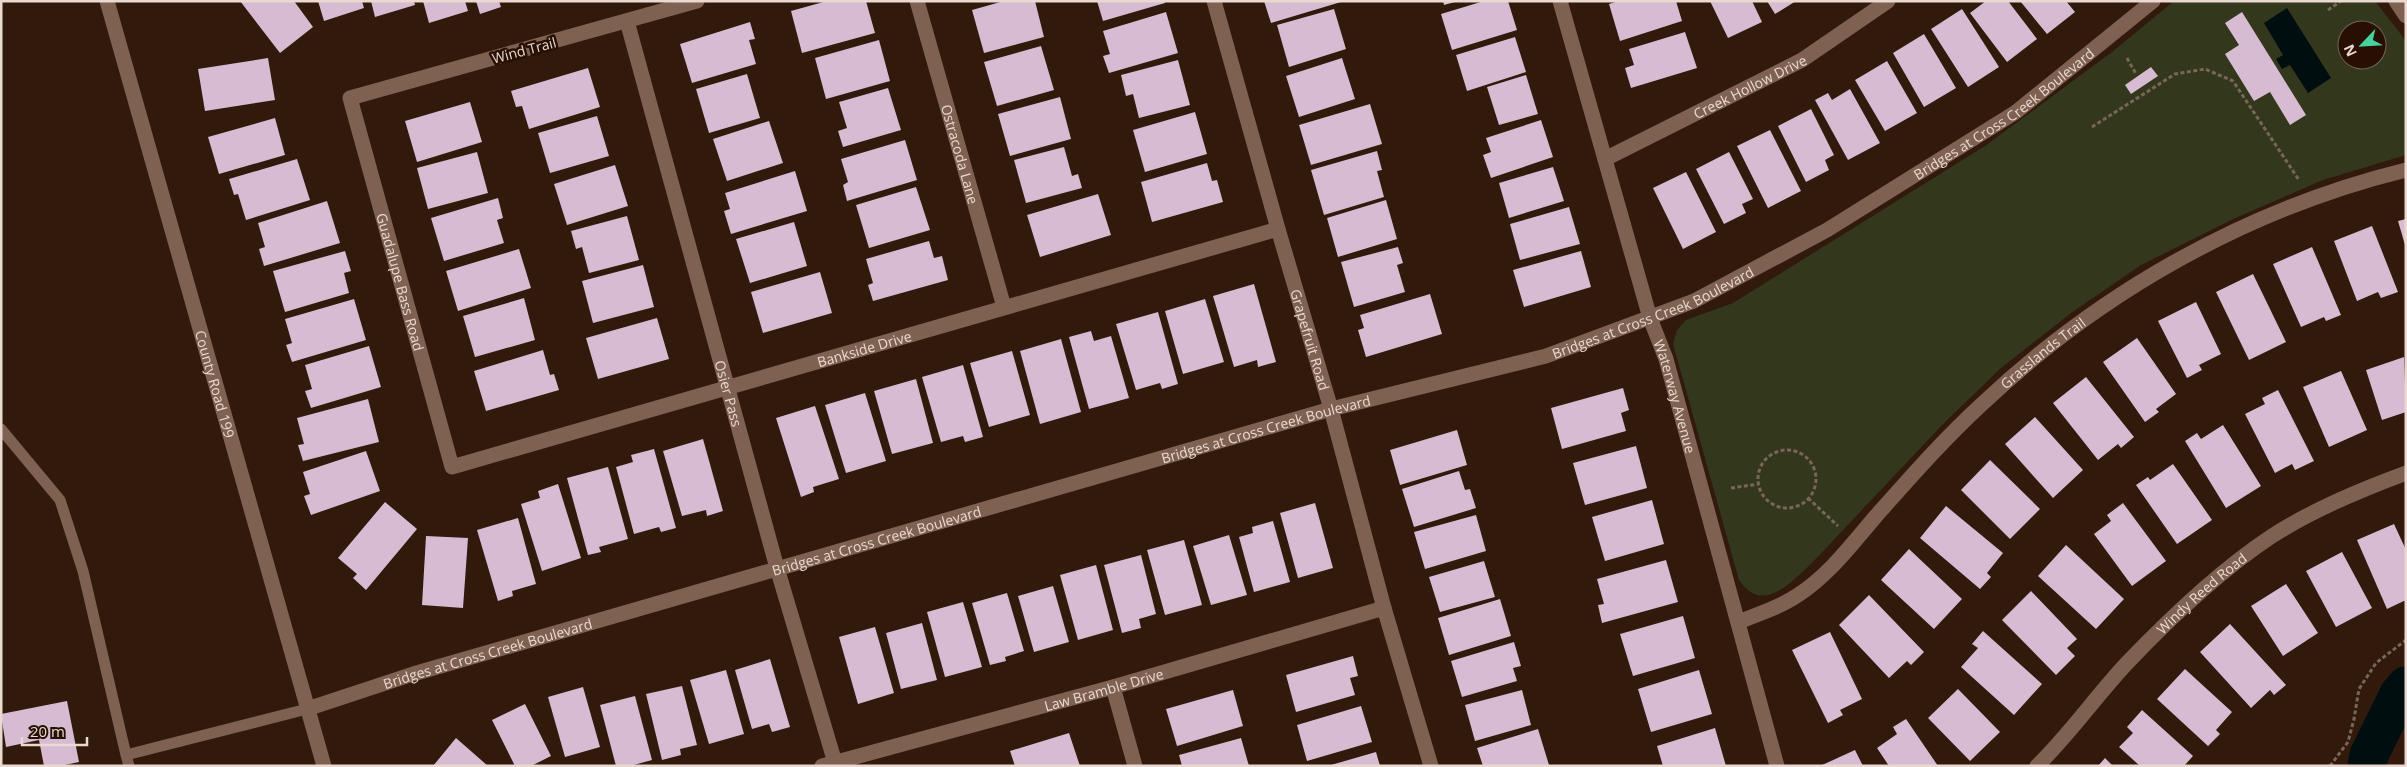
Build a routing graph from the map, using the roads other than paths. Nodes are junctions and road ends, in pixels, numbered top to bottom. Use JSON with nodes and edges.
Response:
{"nodes":[{"id":1,"x":107,"y":1,"type":"edge"},
{"id":2,"x":697,"y":1,"type":"edge"},
{"id":3,"x":917,"y":1,"type":"edge"},
{"id":4,"x":1214,"y":1,"type":"edge"},
{"id":5,"x":1560,"y":1,"type":"edge"},
{"id":6,"x":1888,"y":1,"type":"edge"},
{"id":7,"x":2153,"y":1,"type":"edge"},
{"id":8,"x":2396,"y":1,"type":"edge"},
{"id":9,"x":2406,"y":16,"type":"edge"},
{"id":10,"x":627,"y":21,"type":"junction"},
{"id":11,"x":350,"y":98,"type":"joint"},
{"id":12,"x":1605,"y":159,"type":"junction"},
{"id":13,"x":2406,"y":170,"type":"edge"},
{"id":14,"x":1278,"y":229,"type":"junction"},
{"id":15,"x":1004,"y":307,"type":"junction"},
{"id":16,"x":1650,"y":318,"type":"junction"},
{"id":17,"x":729,"y":388,"type":"junction"},
{"id":18,"x":1331,"y":409,"type":"junction"},
{"id":19,"x":1,"y":429,"type":"edge"},
{"id":20,"x":452,"y":467,"type":"joint"},
{"id":21,"x":2406,"y":473,"type":"edge"},
{"id":22,"x":777,"y":568,"type":"junction"},
{"id":23,"x":1384,"y":608,"type":"junction"},
{"id":24,"x":1738,"y":622,"type":"junction"},
{"id":25,"x":1113,"y":687,"type":"junction"},
{"id":26,"x":307,"y":709,"type":"junction"},
{"id":27,"x":127,"y":761,"type":"edge"},
{"id":28,"x":831,"y":764,"type":"edge"},
{"id":29,"x":324,"y":766,"type":"edge"},
{"id":30,"x":1135,"y":766,"type":"edge"},
{"id":31,"x":1431,"y":766,"type":"edge"},
{"id":32,"x":1777,"y":766,"type":"edge"},
{"id":33,"x":2037,"y":766,"type":"edge"}],
"edges":[{"from":1,"to":26,"type":"street","name":"County Road 199"},
{"from":2,"to":10,"type":"street","name":"Wind Trail"},
{"from":3,"to":15,"type":"street","name":"Ostracoda Lane"},
{"from":4,"to":14,"type":"street","name":"Grapefruit Road"},
{"from":5,"to":12,"type":"street","name":"Waterway Avenue"},
{"from":6,"to":12,"type":"street","name":"Creek Hollow Drive"},
{"from":7,"to":16,"type":"street","name":"Bridges at Cross Creek Boulevard"},
{"from":8,"to":9,"type":"street"},
{"from":10,"to":11,"type":"street","name":"Wind Trail"},
{"from":10,"to":17,"type":"street","name":"Osier Pass"},
{"from":11,"to":20,"type":"street","name":"Guadalupe Bass Road"},
{"from":12,"to":16,"type":"street","name":"Waterway Avenue"},
{"from":13,"to":24,"type":"street","name":"Grasslands Trail"},
{"from":14,"to":15,"type":"street","name":"Bankside Drive"},
{"from":14,"to":18,"type":"street","name":"Grapefruit Road"},
{"from":15,"to":17,"type":"street","name":"Bankside Drive"},
{"from":16,"to":18,"type":"street","name":"Bridges at Cross Creek Boulevard"},
{"from":16,"to":24,"type":"street","name":"Waterway Avenue"},
{"from":17,"to":20,"type":"street","name":"Bankside Drive"},
{"from":17,"to":22,"type":"street","name":"Osier Pass"},
{"from":18,"to":22,"type":"street","name":"Bridges at Cross Creek Boulevard"},
{"from":18,"to":23,"type":"street","name":"Grapefruit Road"},
{"from":19,"to":27,"type":"lane"},
{"from":21,"to":33,"type":"street","name":"Windy Reed Road"},
{"from":22,"to":26,"type":"street","name":"Bridges at Cross Creek Boulevard"},
{"from":22,"to":28,"type":"street","name":"Osier Pass"},
{"from":23,"to":25,"type":"street","name":"Law Bramble Drive"},
{"from":23,"to":31,"type":"street","name":"Grapefruit Road"},
{"from":24,"to":32,"type":"street","name":"Waterway Avenue"},
{"from":25,"to":28,"type":"street","name":"Law Bramble Drive"},
{"from":25,"to":30,"type":"street"},
{"from":26,"to":27,"type":"lane"},
{"from":26,"to":29,"type":"street","name":"County Road 199"}]}
